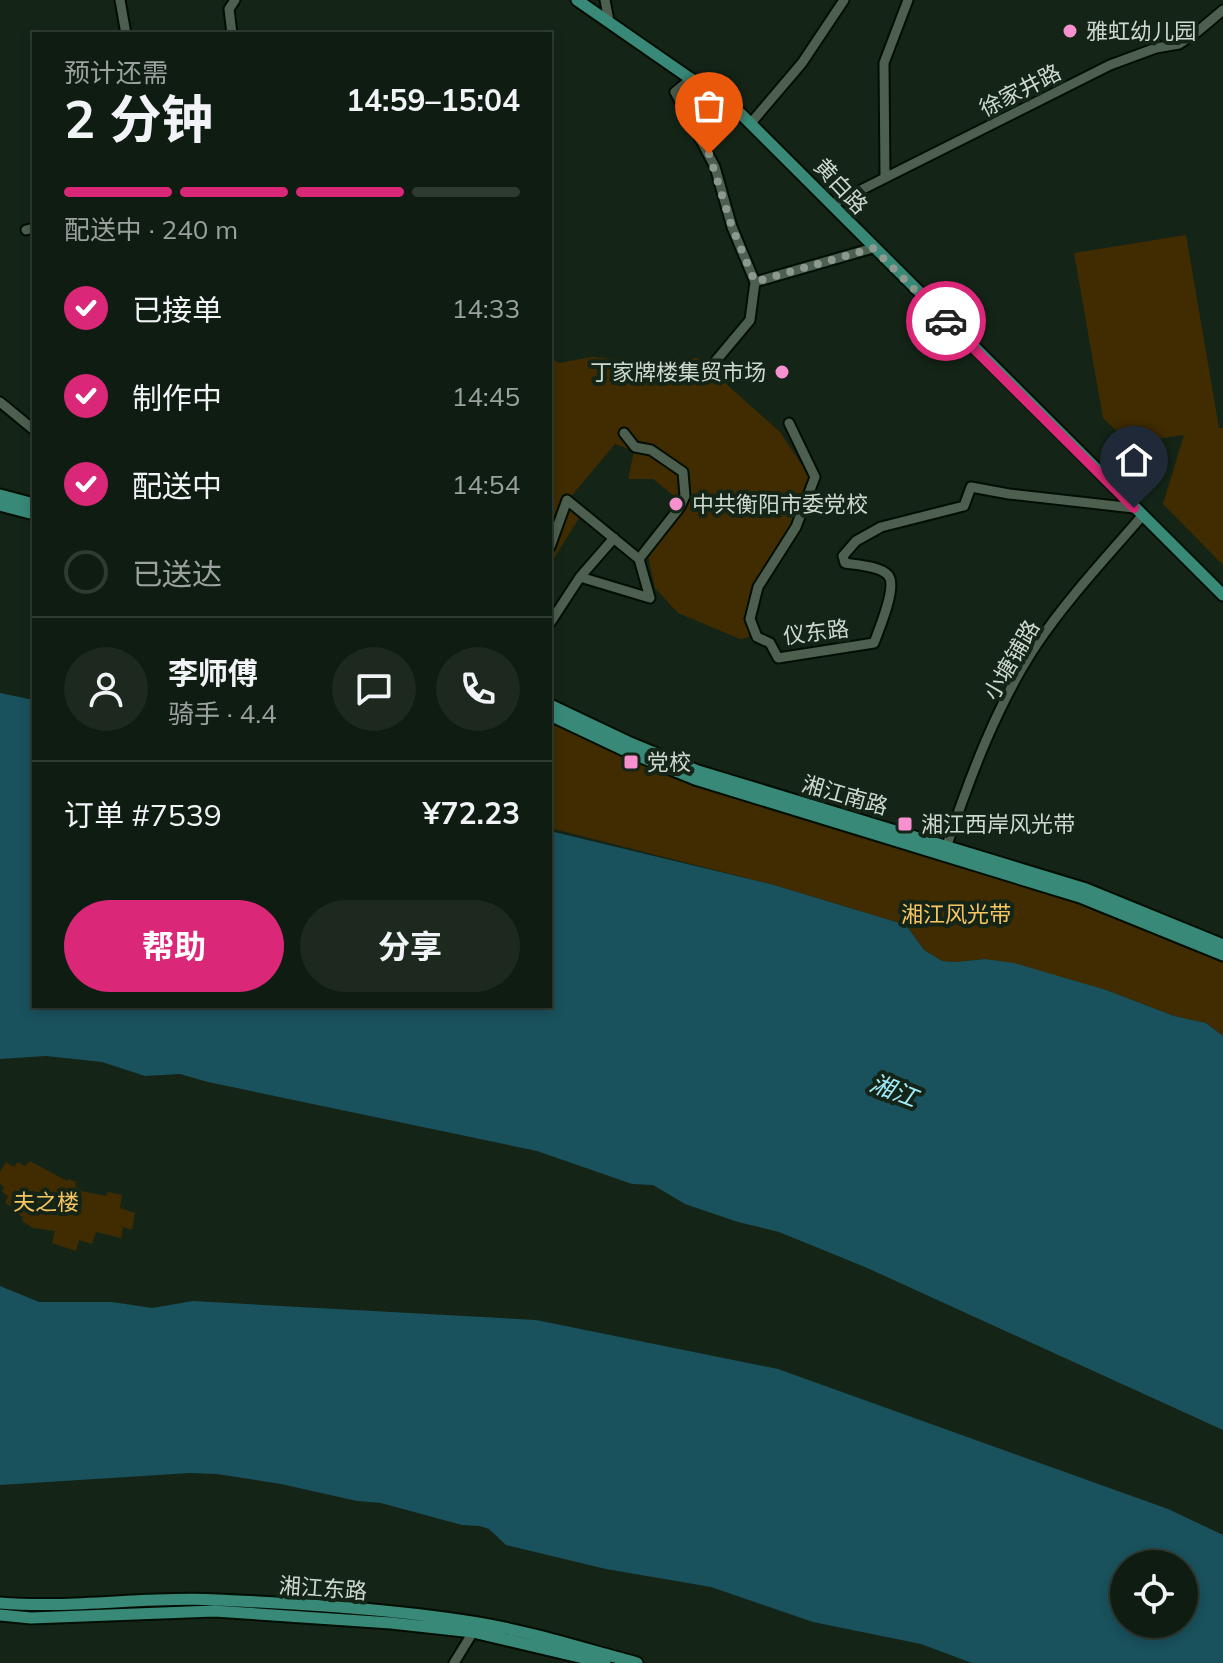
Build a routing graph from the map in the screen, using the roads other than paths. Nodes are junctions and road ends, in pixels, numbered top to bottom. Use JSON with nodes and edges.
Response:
{"nodes":[{"id":1,"x":120,"y":0,"type":"edge"},
{"id":2,"x":235,"y":0,"type":"edge"},
{"id":3,"x":577,"y":0,"type":"edge"},
{"id":4,"x":605,"y":0,"type":"edge"},
{"id":5,"x":844,"y":0,"type":"edge"},
{"id":6,"x":908,"y":0,"type":"edge"},
{"id":7,"x":1223,"y":10,"type":"edge"},
{"id":8,"x":609,"y":21,"type":"junction"},
{"id":9,"x":126,"y":32,"type":"edge"},
{"id":10,"x":232,"y":32,"type":"edge"},
{"id":11,"x":692,"y":78,"type":"junction"},
{"id":12,"x":751,"y":123,"type":"junction"},
{"id":13,"x":885,"y":178,"type":"junction"},
{"id":14,"x":831,"y":205,"type":"junction"},
{"id":15,"x":873,"y":248,"type":"junction"},
{"id":16,"x":755,"y":282,"type":"junction"},
{"id":17,"x":714,"y":363,"type":"dead end"},
{"id":18,"x":0,"y":402,"type":"edge"},
{"id":19,"x":789,"y":423,"type":"dead end"},
{"id":20,"x":32,"y":428,"type":"edge"},
{"id":21,"x":624,"y":433,"type":"dead end"},
{"id":22,"x":0,"y":495,"type":"edge"},
{"id":23,"x":32,"y":503,"type":"edge"},
{"id":24,"x":0,"y":505,"type":"edge"},
{"id":25,"x":1138,"y":512,"type":"junction"},
{"id":26,"x":32,"y":513,"type":"edge"},
{"id":27,"x":614,"y":538,"type":"junction"},
{"id":28,"x":552,"y":541,"type":"edge"},
{"id":29,"x":639,"y":559,"type":"junction"},
{"id":30,"x":580,"y":577,"type":"junction"},
{"id":31,"x":1223,"y":595,"type":"edge"},
{"id":32,"x":552,"y":620,"type":"edge"},
{"id":33,"x":552,"y":706,"type":"edge"},
{"id":34,"x":552,"y":716,"type":"edge"},
{"id":35,"x":947,"y":845,"type":"junction"},
{"id":36,"x":1223,"y":945,"type":"edge"},
{"id":37,"x":1223,"y":955,"type":"edge"},
{"id":38,"x":0,"y":1603,"type":"edge"},
{"id":39,"x":0,"y":1615,"type":"edge"},
{"id":40,"x":473,"y":1632,"type":"junction"},
{"id":41,"x":454,"y":1663,"type":"edge"},
{"id":42,"x":605,"y":1663,"type":"edge"},
{"id":43,"x":637,"y":1663,"type":"edge"}],
"edges":[{"from":1,"to":9,"type":"street"},
{"from":2,"to":10,"type":"street"},
{"from":3,"to":8,"type":"main road","name":"黄白路"},
{"from":4,"to":8,"type":"street"},
{"from":5,"to":12,"type":"street"},
{"from":6,"to":13,"type":"street"},
{"from":7,"to":13,"type":"street","name":"徐家井路"},
{"from":8,"to":11,"type":"main road","name":"黄白路"},
{"from":11,"to":12,"type":"main road","name":"黄白路"},
{"from":11,"to":16,"type":"street"},
{"from":12,"to":14,"type":"main road","name":"黄白路"},
{"from":13,"to":14,"type":"street","name":"徐家井路"},
{"from":14,"to":15,"type":"main road","name":"黄白路"},
{"from":15,"to":16,"type":"street"},
{"from":15,"to":25,"type":"main road","name":"黄白路"},
{"from":16,"to":17,"type":"street"},
{"from":18,"to":20,"type":"street"},
{"from":19,"to":25,"type":"street","name":"仪东路"},
{"from":21,"to":29,"type":"street"},
{"from":22,"to":23,"type":"main road"},
{"from":24,"to":26,"type":"main road"},
{"from":25,"to":31,"type":"main road","name":"黄白路"},
{"from":25,"to":35,"type":"street","name":"小塘铺路"},
{"from":27,"to":28,"type":"street"},
{"from":27,"to":29,"type":"street"},
{"from":27,"to":30,"type":"street"},
{"from":29,"to":30,"type":"street"},
{"from":30,"to":32,"type":"street"},
{"from":33,"to":35,"type":"main road","name":"湘江南路"},
{"from":34,"to":37,"type":"main road","name":"湘江南路"},
{"from":35,"to":36,"type":"main road","name":"湘江南路"},
{"from":38,"to":43,"type":"main road","name":"湘江东路"},
{"from":39,"to":40,"type":"main road","name":"湘江东路"},
{"from":40,"to":41,"type":"street"},
{"from":40,"to":42,"type":"main road","name":"湘江东路"}]}
